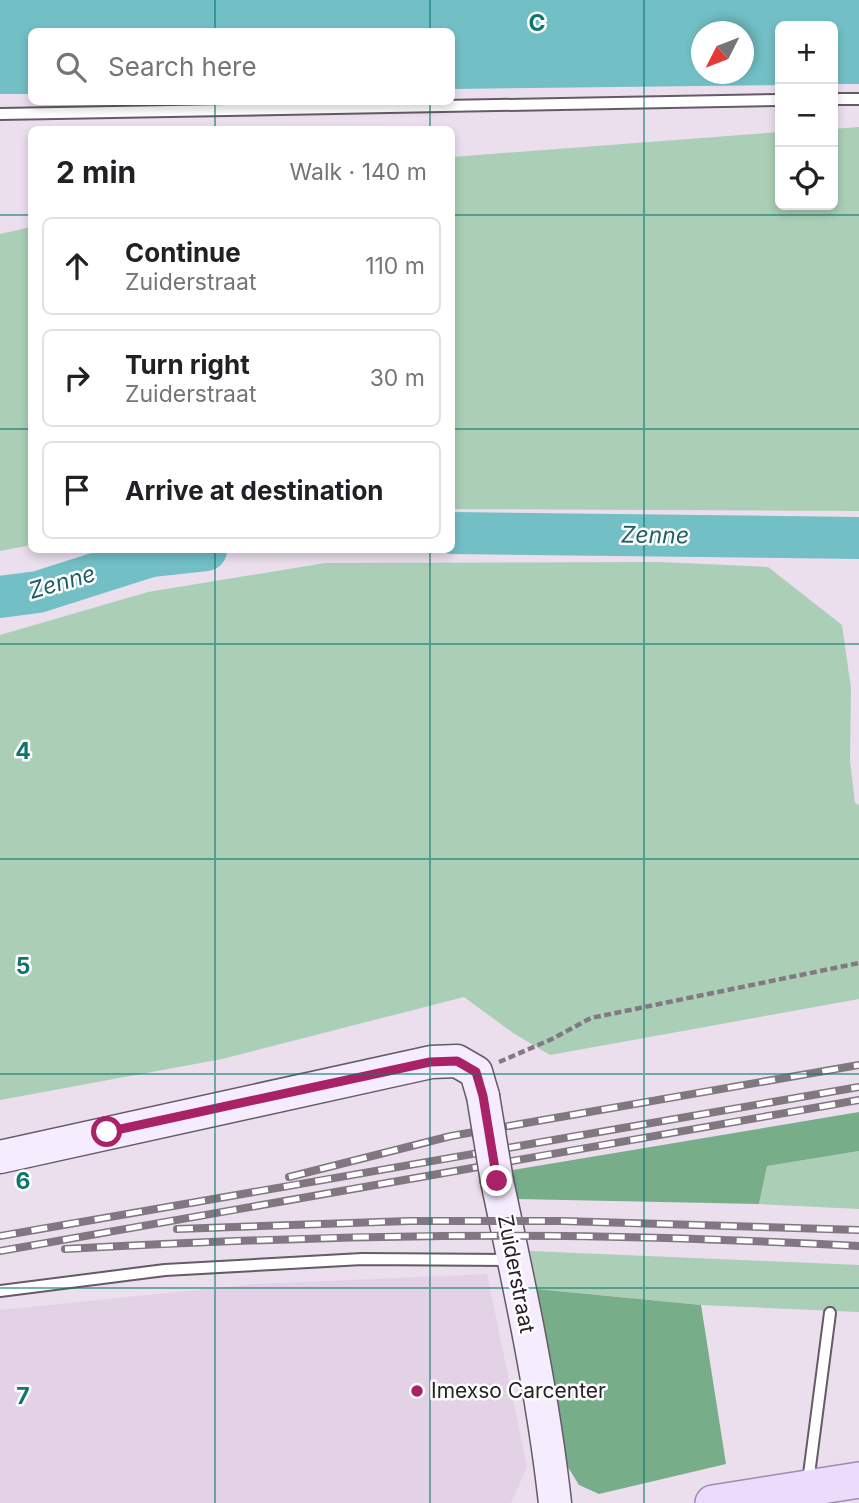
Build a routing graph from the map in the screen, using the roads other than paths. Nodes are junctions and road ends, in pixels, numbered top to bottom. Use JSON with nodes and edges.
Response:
{"nodes":[{"id":1,"x":838,"y":99,"type":"edge"},
{"id":2,"x":859,"y":99,"type":"edge"},
{"id":3,"x":775,"y":100,"type":"edge"},
{"id":4,"x":0,"y":114,"type":"edge"},
{"id":5,"x":0,"y":1157,"type":"edge"},
{"id":6,"x":514,"y":1260,"type":"junction"},
{"id":7,"x":0,"y":1291,"type":"edge"},
{"id":8,"x":830,"y":1313,"type":"dead end"},
{"id":9,"x":859,"y":1480,"type":"edge"},
{"id":10,"x":807,"y":1488,"type":"junction"},
{"id":11,"x":555,"y":1503,"type":"edge"},
{"id":12,"x":713,"y":1503,"type":"edge"}],
"edges":[{"from":1,"to":2,"type":"lane"},
{"from":3,"to":4,"type":"lane"},
{"from":5,"to":6,"type":"street","name":"Zuiderstraat","bridge":true},
{"from":6,"to":7,"type":"lane"},
{"from":6,"to":11,"type":"street","name":"Zuiderstraat"},
{"from":8,"to":10,"type":"lane"},
{"from":9,"to":10,"type":"main road"},
{"from":10,"to":12,"type":"main road"}]}
